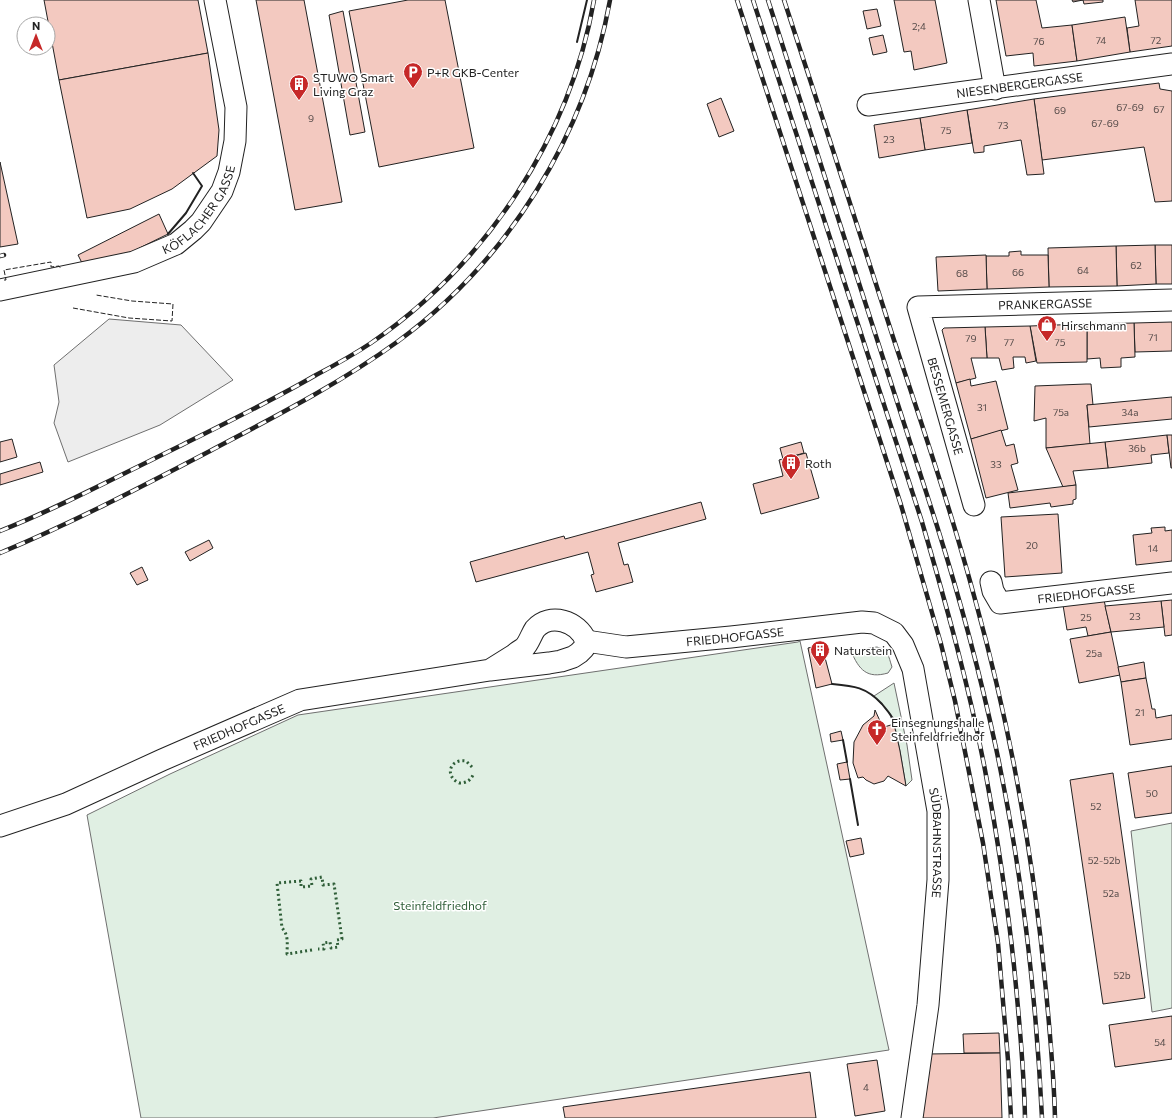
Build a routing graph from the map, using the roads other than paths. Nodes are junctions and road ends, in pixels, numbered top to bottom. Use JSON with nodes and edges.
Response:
{"nodes":[{"id":1,"x":215,"y":0,"type":"edge"},
{"id":2,"x":979,"y":0,"type":"edge"},
{"id":3,"x":1172,"y":64,"type":"edge"},
{"id":4,"x":995,"y":89,"type":"junction"},
{"id":5,"x":868,"y":105,"type":"dead end"},
{"id":6,"x":0,"y":290,"type":"edge"},
{"id":7,"x":1172,"y":300,"type":"edge"},
{"id":8,"x":918,"y":307,"type":"joint"},
{"id":9,"x":974,"y":505,"type":"dead end"},
{"id":10,"x":991,"y":582,"type":"dead end"},
{"id":11,"x":1172,"y":583,"type":"edge"},
{"id":12,"x":883,"y":627,"type":"joint"},
{"id":13,"x":586,"y":641,"type":"junction"},
{"id":14,"x":490,"y":670,"type":"junction"},
{"id":15,"x":0,"y":826,"type":"edge"},
{"id":16,"x":912,"y":1117,"type":"edge"}],
"edges":[{"from":1,"to":6,"type":"street","name":"KÖFLACHER GASSE"},
{"from":2,"to":4,"type":"street"},
{"from":3,"to":4,"type":"street","name":"NIESENBERGERGASSE"},
{"from":4,"to":5,"type":"street","name":"NIESENBERGERGASSE"},
{"from":7,"to":8,"type":"street","name":"PRANKERGASSE"},
{"from":8,"to":9,"type":"street","name":"BESSEMERGASSE"},
{"from":10,"to":11,"type":"street","name":"FRIEDHOFGASSE"},
{"from":12,"to":13,"type":"street","name":"FRIEDHOFGASSE"},
{"from":12,"to":16,"type":"street","name":"SÜDBAHNSTRASSE"},
{"from":13,"to":14,"type":"street","name":"FRIEDHOFGASSE"},
{"from":13,"to":14,"type":"street","name":"FRIEDHOFGASSE"},
{"from":14,"to":15,"type":"street","name":"FRIEDHOFGASSE"}]}
